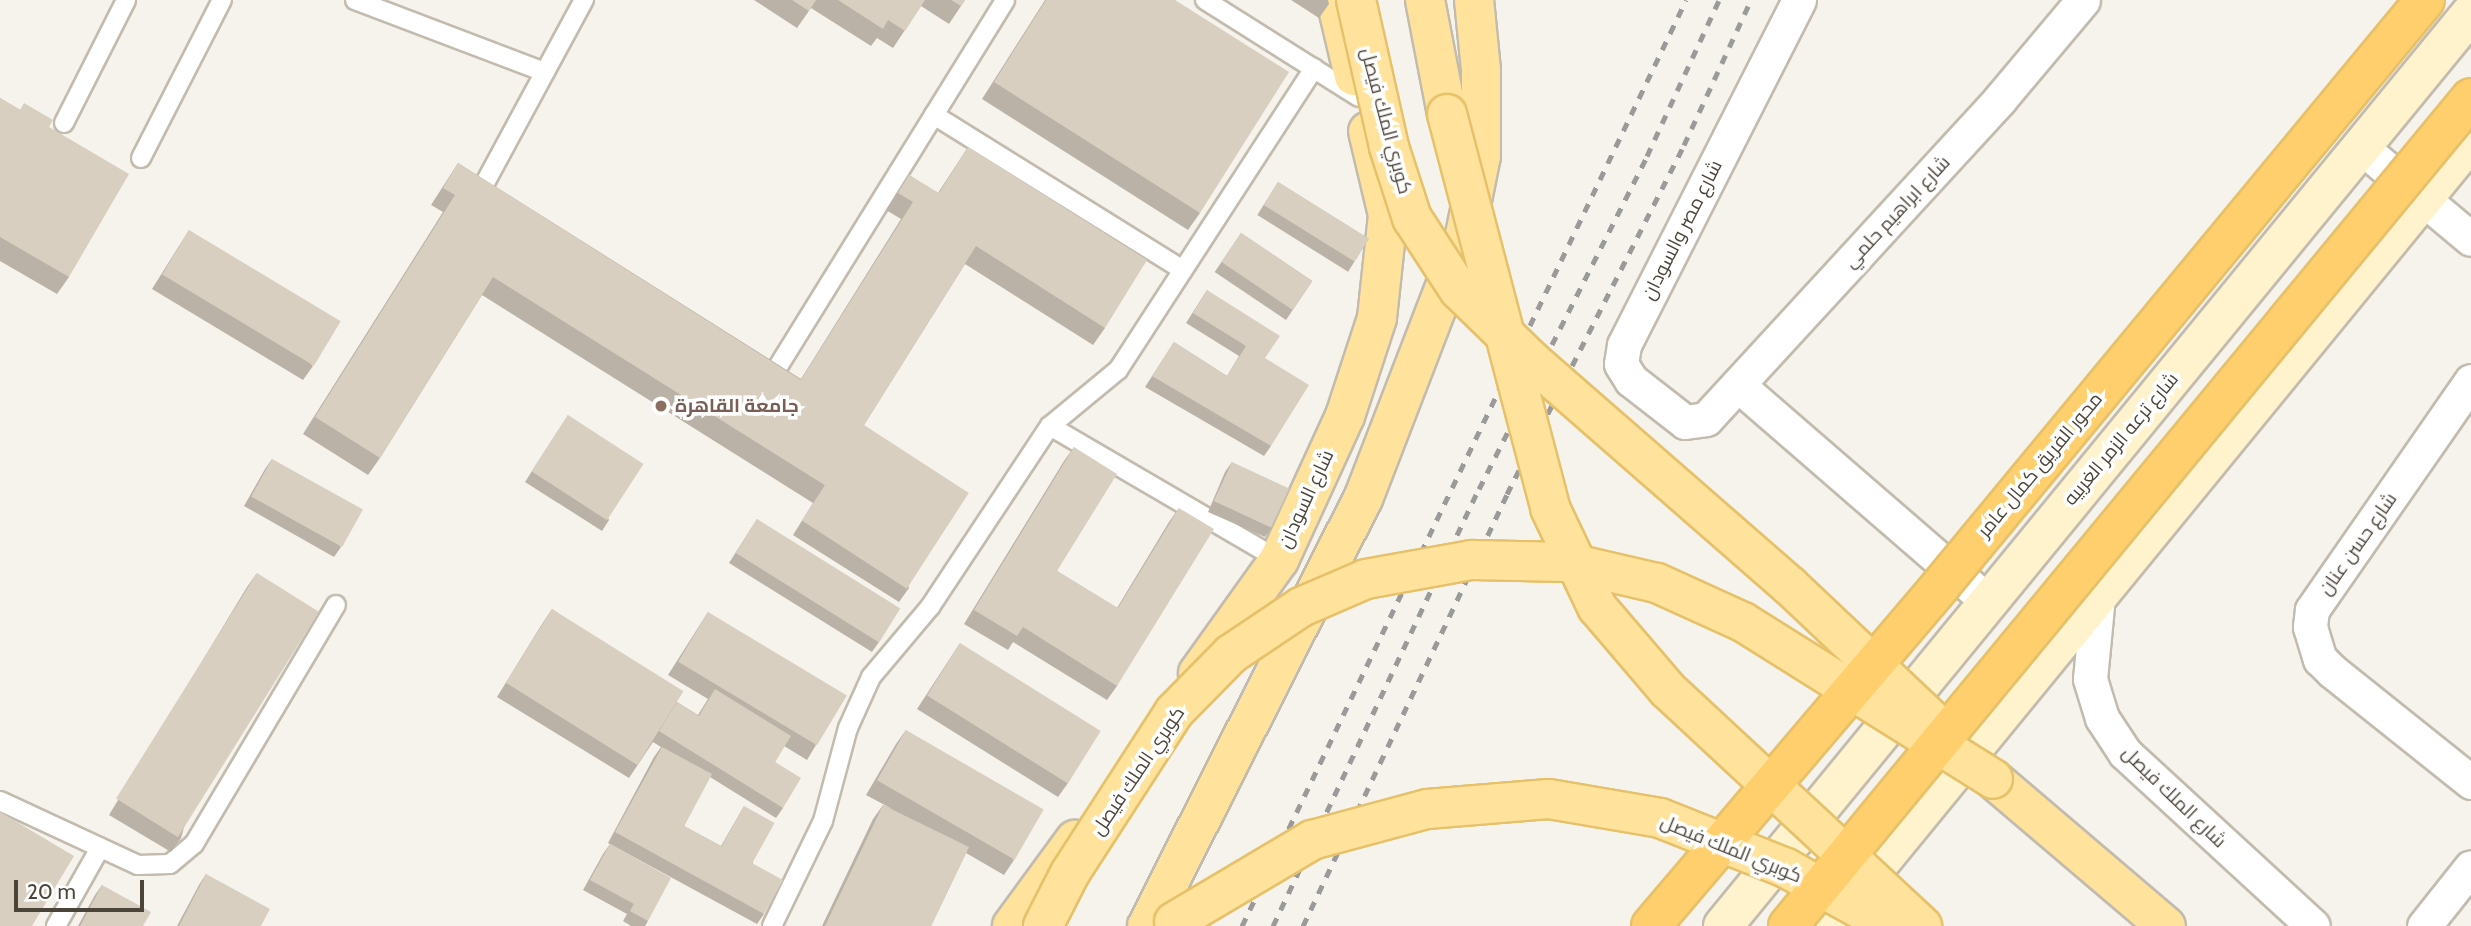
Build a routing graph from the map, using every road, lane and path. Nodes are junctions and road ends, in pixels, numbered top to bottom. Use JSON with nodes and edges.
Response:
{"nodes":[{"id":1,"x":126,"y":0,"type":"edge"},
{"id":2,"x":222,"y":0,"type":"edge"},
{"id":3,"x":355,"y":0,"type":"edge"},
{"id":4,"x":583,"y":0,"type":"edge"},
{"id":5,"x":1005,"y":0,"type":"edge"},
{"id":6,"x":1205,"y":0,"type":"edge"},
{"id":7,"x":1336,"y":0,"type":"edge"},
{"id":8,"x":1356,"y":0,"type":"edge"},
{"id":9,"x":1425,"y":0,"type":"edge"},
{"id":10,"x":1474,"y":0,"type":"edge"},
{"id":11,"x":1799,"y":0,"type":"edge"},
{"id":12,"x":2083,"y":0,"type":"edge"},
{"id":13,"x":2425,"y":0,"type":"edge"},
{"id":14,"x":2471,"y":13,"type":"edge"},
{"id":15,"x":1314,"y":68,"type":"junction"},
{"id":16,"x":545,"y":72,"type":"junction"},
{"id":17,"x":1359,"y":97,"type":"junction"},
{"id":18,"x":2471,"y":98,"type":"edge"},
{"id":19,"x":934,"y":115,"type":"junction"},
{"id":20,"x":64,"y":123,"type":"dead end"},
{"id":21,"x":2471,"y":140,"type":"edge"},
{"id":22,"x":2361,"y":147,"type":"junction"},
{"id":23,"x":141,"y":158,"type":"dead end"},
{"id":24,"x":486,"y":181,"type":"edge"},
{"id":25,"x":2424,"y":197,"type":"junction"},
{"id":26,"x":2471,"y":239,"type":"edge"},
{"id":27,"x":1184,"y":270,"type":"junction"},
{"id":28,"x":779,"y":365,"type":"edge"},
{"id":29,"x":2471,"y":380,"type":"edge"},
{"id":30,"x":1738,"y":385,"type":"junction"},
{"id":31,"x":1706,"y":419,"type":"joint"},
{"id":32,"x":1050,"y":426,"type":"junction"},
{"id":33,"x":1279,"y":560,"type":"junction"},
{"id":34,"x":2098,"y":596,"type":"junction"},
{"id":35,"x":1987,"y":601,"type":"junction"},
{"id":36,"x":336,"y":605,"type":"dead end"},
{"id":37,"x":1993,"y":779,"type":"junction"},
{"id":38,"x":2471,"y":782,"type":"edge"},
{"id":39,"x":0,"y":801,"type":"edge"},
{"id":40,"x":100,"y":848,"type":"junction"},
{"id":41,"x":2471,"y":867,"type":"edge"},
{"id":42,"x":1833,"y":920,"type":"edge"},
{"id":43,"x":57,"y":926,"type":"edge"},
{"id":44,"x":772,"y":926,"type":"edge"},
{"id":45,"x":1012,"y":926,"type":"edge"},
{"id":46,"x":1043,"y":926,"type":"edge"},
{"id":47,"x":1147,"y":926,"type":"edge"},
{"id":48,"x":1170,"y":926,"type":"edge"},
{"id":49,"x":1651,"y":926,"type":"edge"},
{"id":50,"x":1723,"y":926,"type":"edge"},
{"id":51,"x":1787,"y":926,"type":"edge"},
{"id":52,"x":1891,"y":926,"type":"edge"},
{"id":53,"x":1922,"y":926,"type":"edge"},
{"id":54,"x":2166,"y":926,"type":"edge"},
{"id":55,"x":2313,"y":926,"type":"edge"},
{"id":56,"x":2424,"y":926,"type":"edge"}],
"edges":[{"from":1,"to":20,"type":"lane"},
{"from":2,"to":23,"type":"lane"},
{"from":3,"to":16,"type":"lane"},
{"from":4,"to":16,"type":"lane"},
{"from":5,"to":19,"type":"lane"},
{"from":6,"to":15,"type":"lane"},
{"from":7,"to":17,"type":"main road","name":"شارع السودان"},
{"from":8,"to":37,"type":"main road","name":"كوبري الملك فيصل","bridge":true},
{"from":9,"to":53,"type":"main road","bridge":true},
{"from":10,"to":47,"type":"main road"},
{"from":11,"to":31,"type":"street","name":"شارع مصر والسودان"},
{"from":12,"to":30,"type":"street","name":"شارع ابراهيم حلمي"},
{"from":13,"to":49,"type":"highway","name":"محور الفريق كمال عامر","bridge":true},
{"from":14,"to":22,"type":"main road","name":"شارع ترعه الزمر الغربيه"},
{"from":15,"to":17,"type":"lane"},
{"from":15,"to":27,"type":"lane"},
{"from":16,"to":24,"type":"lane"},
{"from":17,"to":33,"type":"main road","name":"شارع السودان"},
{"from":18,"to":51,"type":"highway","bridge":true},
{"from":19,"to":27,"type":"lane"},
{"from":19,"to":28,"type":"lane"},
{"from":21,"to":25,"type":"main road"},
{"from":22,"to":25,"type":"street"},
{"from":22,"to":35,"type":"main road","name":"شارع ترعه الزمر الغربيه"},
{"from":25,"to":26,"type":"street"},
{"from":25,"to":34,"type":"main road"},
{"from":27,"to":32,"type":"lane"},
{"from":29,"to":38,"type":"street","name":"شارع حسن عنان"},
{"from":30,"to":31,"type":"street","name":"شارع ابراهيم حلمي"},
{"from":30,"to":35,"type":"street"},
{"from":32,"to":33,"type":"lane"},
{"from":32,"to":44,"type":"lane"},
{"from":33,"to":45,"type":"main road","name":"شارع السودان"},
{"from":34,"to":42,"type":"main road"},
{"from":34,"to":55,"type":"street","name":"شارع الملك فيصل"},
{"from":35,"to":50,"type":"main road","name":"شارع ترعه الزمر الغربيه"},
{"from":36,"to":40,"type":"lane"},
{"from":37,"to":46,"type":"main road","name":"كوبري الملك فيصل","bridge":true},
{"from":37,"to":54,"type":"main road","name":"كوبري الملك فيصل"},
{"from":39,"to":40,"type":"lane"},
{"from":40,"to":43,"type":"lane"},
{"from":41,"to":56,"type":"street"},
{"from":48,"to":52,"type":"main road","name":"كوبري الملك فيصل","bridge":true}]}
